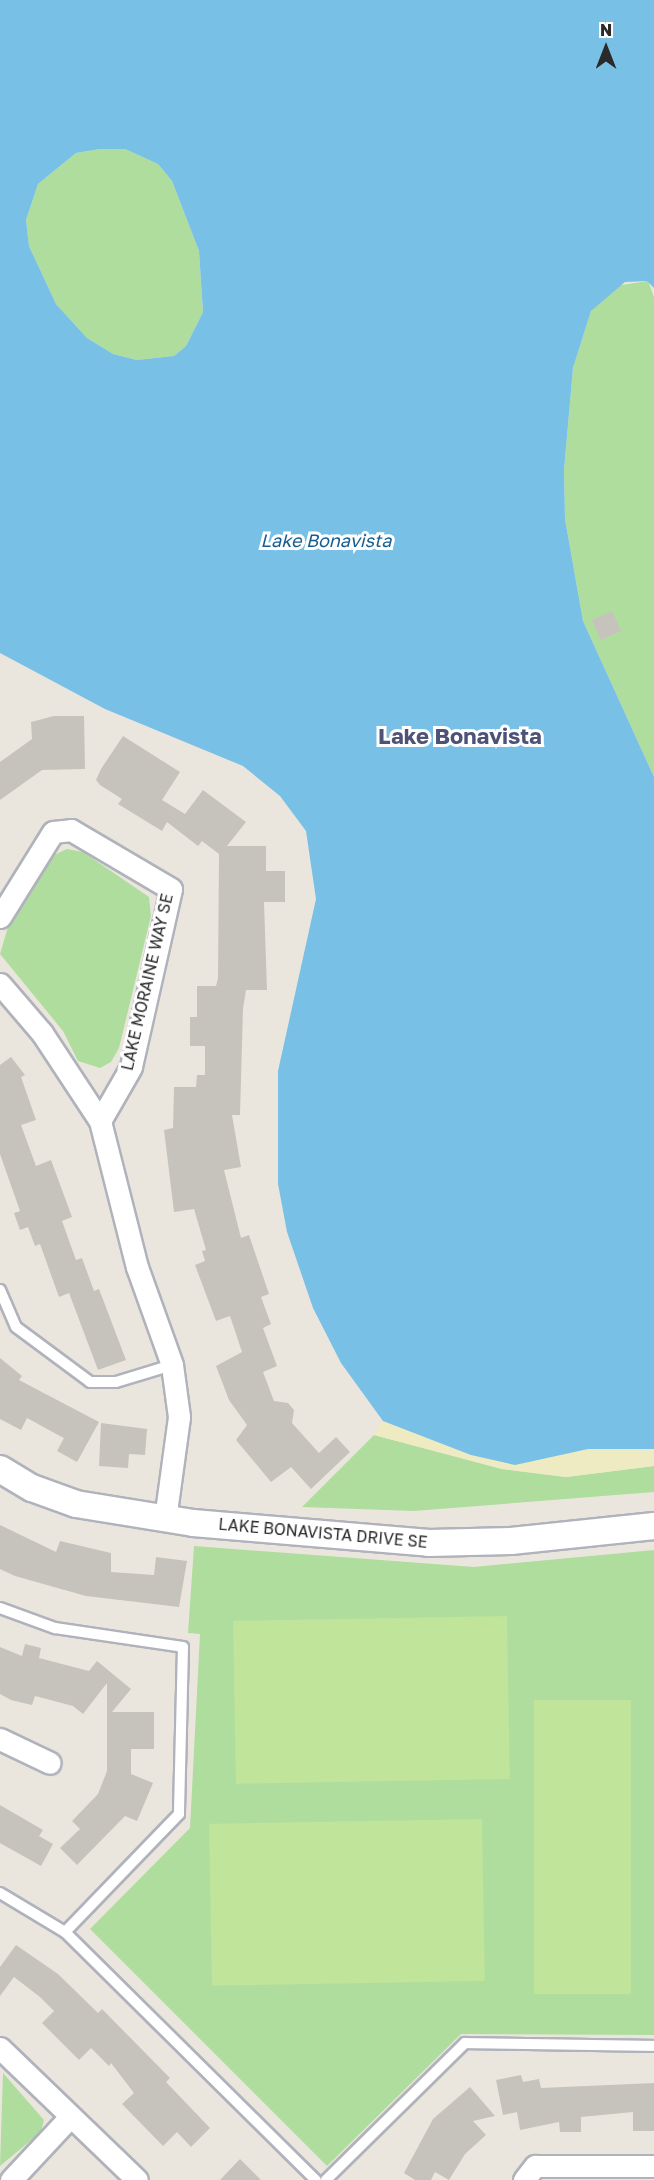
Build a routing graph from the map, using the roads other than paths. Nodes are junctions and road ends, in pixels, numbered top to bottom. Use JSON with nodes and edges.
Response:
{"nodes":[{"id":1,"x":0,"y":917,"type":"edge"},
{"id":2,"x":0,"y":984,"type":"edge"},
{"id":3,"x":100,"y":1120,"type":"junction"},
{"id":4,"x":0,"y":1290,"type":"edge"},
{"id":5,"x":172,"y":1365,"type":"junction"},
{"id":6,"x":0,"y":1469,"type":"edge"},
{"id":7,"x":165,"y":1519,"type":"junction"},
{"id":8,"x":654,"y":1526,"type":"edge"},
{"id":9,"x":0,"y":1608,"type":"edge"},
{"id":10,"x":0,"y":1739,"type":"edge"},
{"id":11,"x":50,"y":1763,"type":"dead end"},
{"id":12,"x":0,"y":1893,"type":"edge"},
{"id":13,"x":65,"y":1932,"type":"junction"},
{"id":14,"x":654,"y":2046,"type":"edge"},
{"id":15,"x":0,"y":2048,"type":"edge"},
{"id":16,"x":69,"y":2118,"type":"junction"},
{"id":17,"x":654,"y":2166,"type":"edge"},
{"id":18,"x":11,"y":2180,"type":"edge"},
{"id":19,"x":137,"y":2180,"type":"edge"},
{"id":20,"x":316,"y":2180,"type":"edge"},
{"id":21,"x":327,"y":2180,"type":"edge"},
{"id":22,"x":524,"y":2180,"type":"edge"}],
"edges":[{"from":1,"to":3,"type":"street","name":"LAKE MORAINE WAY SE"},
{"from":2,"to":3,"type":"street"},
{"from":3,"to":5,"type":"street"},
{"from":4,"to":5,"type":"lane"},
{"from":5,"to":7,"type":"street"},
{"from":6,"to":7,"type":"street","name":"LAKE BONAVISTA DRIVE SE"},
{"from":7,"to":8,"type":"street","name":"LAKE BONAVISTA DRIVE SE"},
{"from":9,"to":13,"type":"lane"},
{"from":10,"to":11,"type":"street"},
{"from":12,"to":13,"type":"lane"},
{"from":13,"to":20,"type":"lane"},
{"from":14,"to":21,"type":"lane"},
{"from":15,"to":16,"type":"street"},
{"from":16,"to":18,"type":"street"},
{"from":16,"to":19,"type":"street"},
{"from":17,"to":22,"type":"street"}]}
